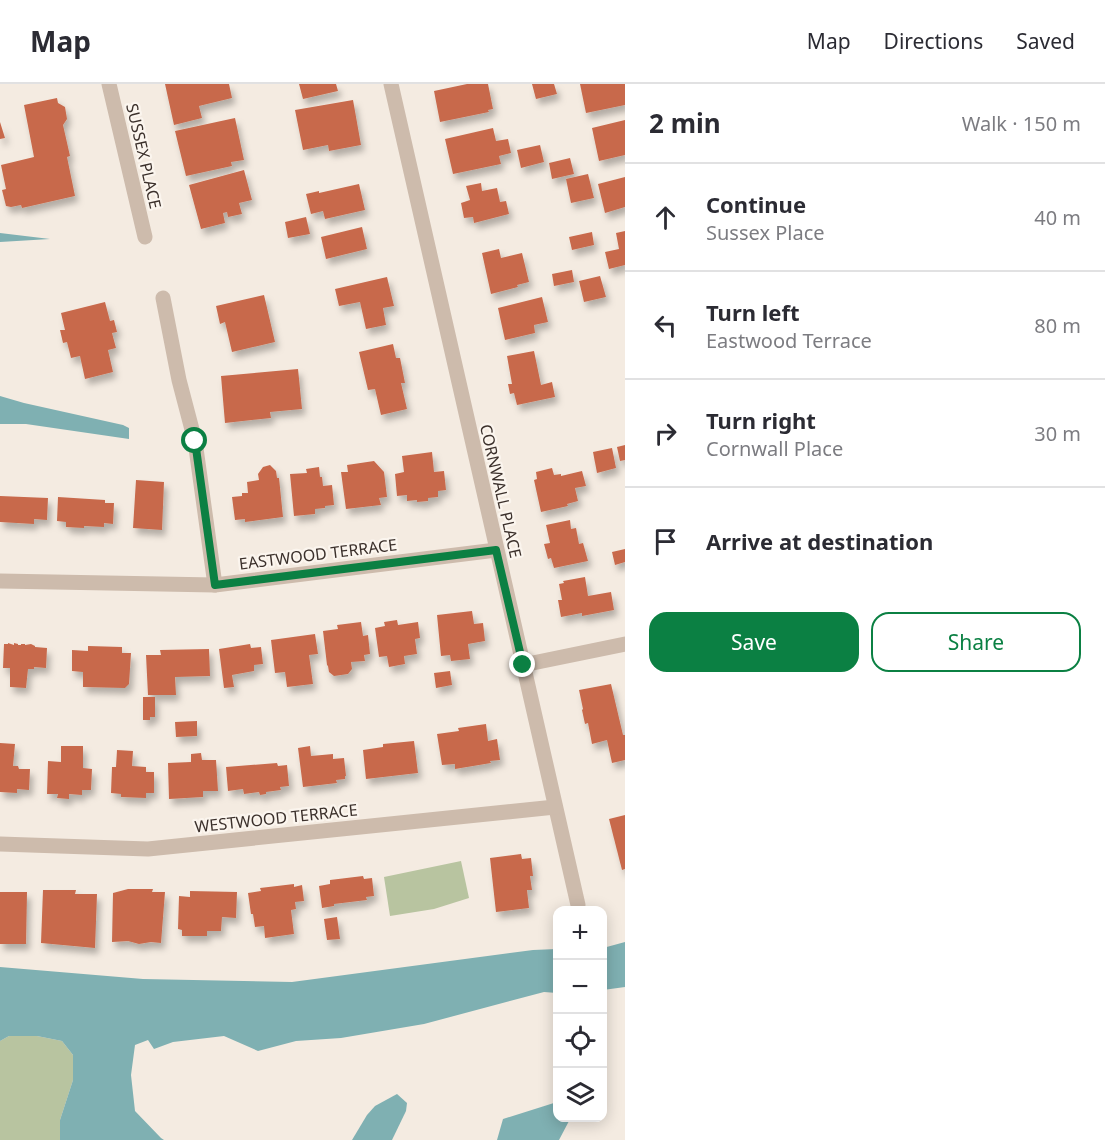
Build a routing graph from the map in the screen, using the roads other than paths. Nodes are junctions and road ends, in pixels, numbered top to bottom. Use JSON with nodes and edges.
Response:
{"nodes":[{"id":1,"x":109,"y":84,"type":"edge"},
{"id":2,"x":391,"y":84,"type":"edge"},
{"id":3,"x":145,"y":237,"type":"dead end"},
{"id":4,"x":163,"y":298,"type":"dead end"},
{"id":5,"x":496,"y":550,"type":"junction"},
{"id":6,"x":0,"y":581,"type":"edge"},
{"id":7,"x":215,"y":585,"type":"junction"},
{"id":8,"x":625,"y":644,"type":"edge"},
{"id":9,"x":523,"y":665,"type":"junction"},
{"id":10,"x":555,"y":807,"type":"junction"},
{"id":11,"x":0,"y":844,"type":"edge"},
{"id":12,"x":578,"y":905,"type":"dead end"}],
"edges":[{"from":1,"to":3,"type":"street","name":"SUSSEX PLACE"},
{"from":2,"to":5,"type":"street","name":"CORNWALL PLACE"},
{"from":4,"to":7,"type":"street"},
{"from":5,"to":7,"type":"street","name":"EASTWOOD TERRACE"},
{"from":5,"to":9,"type":"street","name":"CORNWALL PLACE"},
{"from":6,"to":7,"type":"street","name":"EASTWOOD TERRACE"},
{"from":8,"to":9,"type":"street"},
{"from":9,"to":10,"type":"street","name":"CORNWALL PLACE"},
{"from":10,"to":11,"type":"street","name":"WESTWOOD TERRACE"},
{"from":10,"to":12,"type":"street","name":"CORNWALL PLACE"}]}
